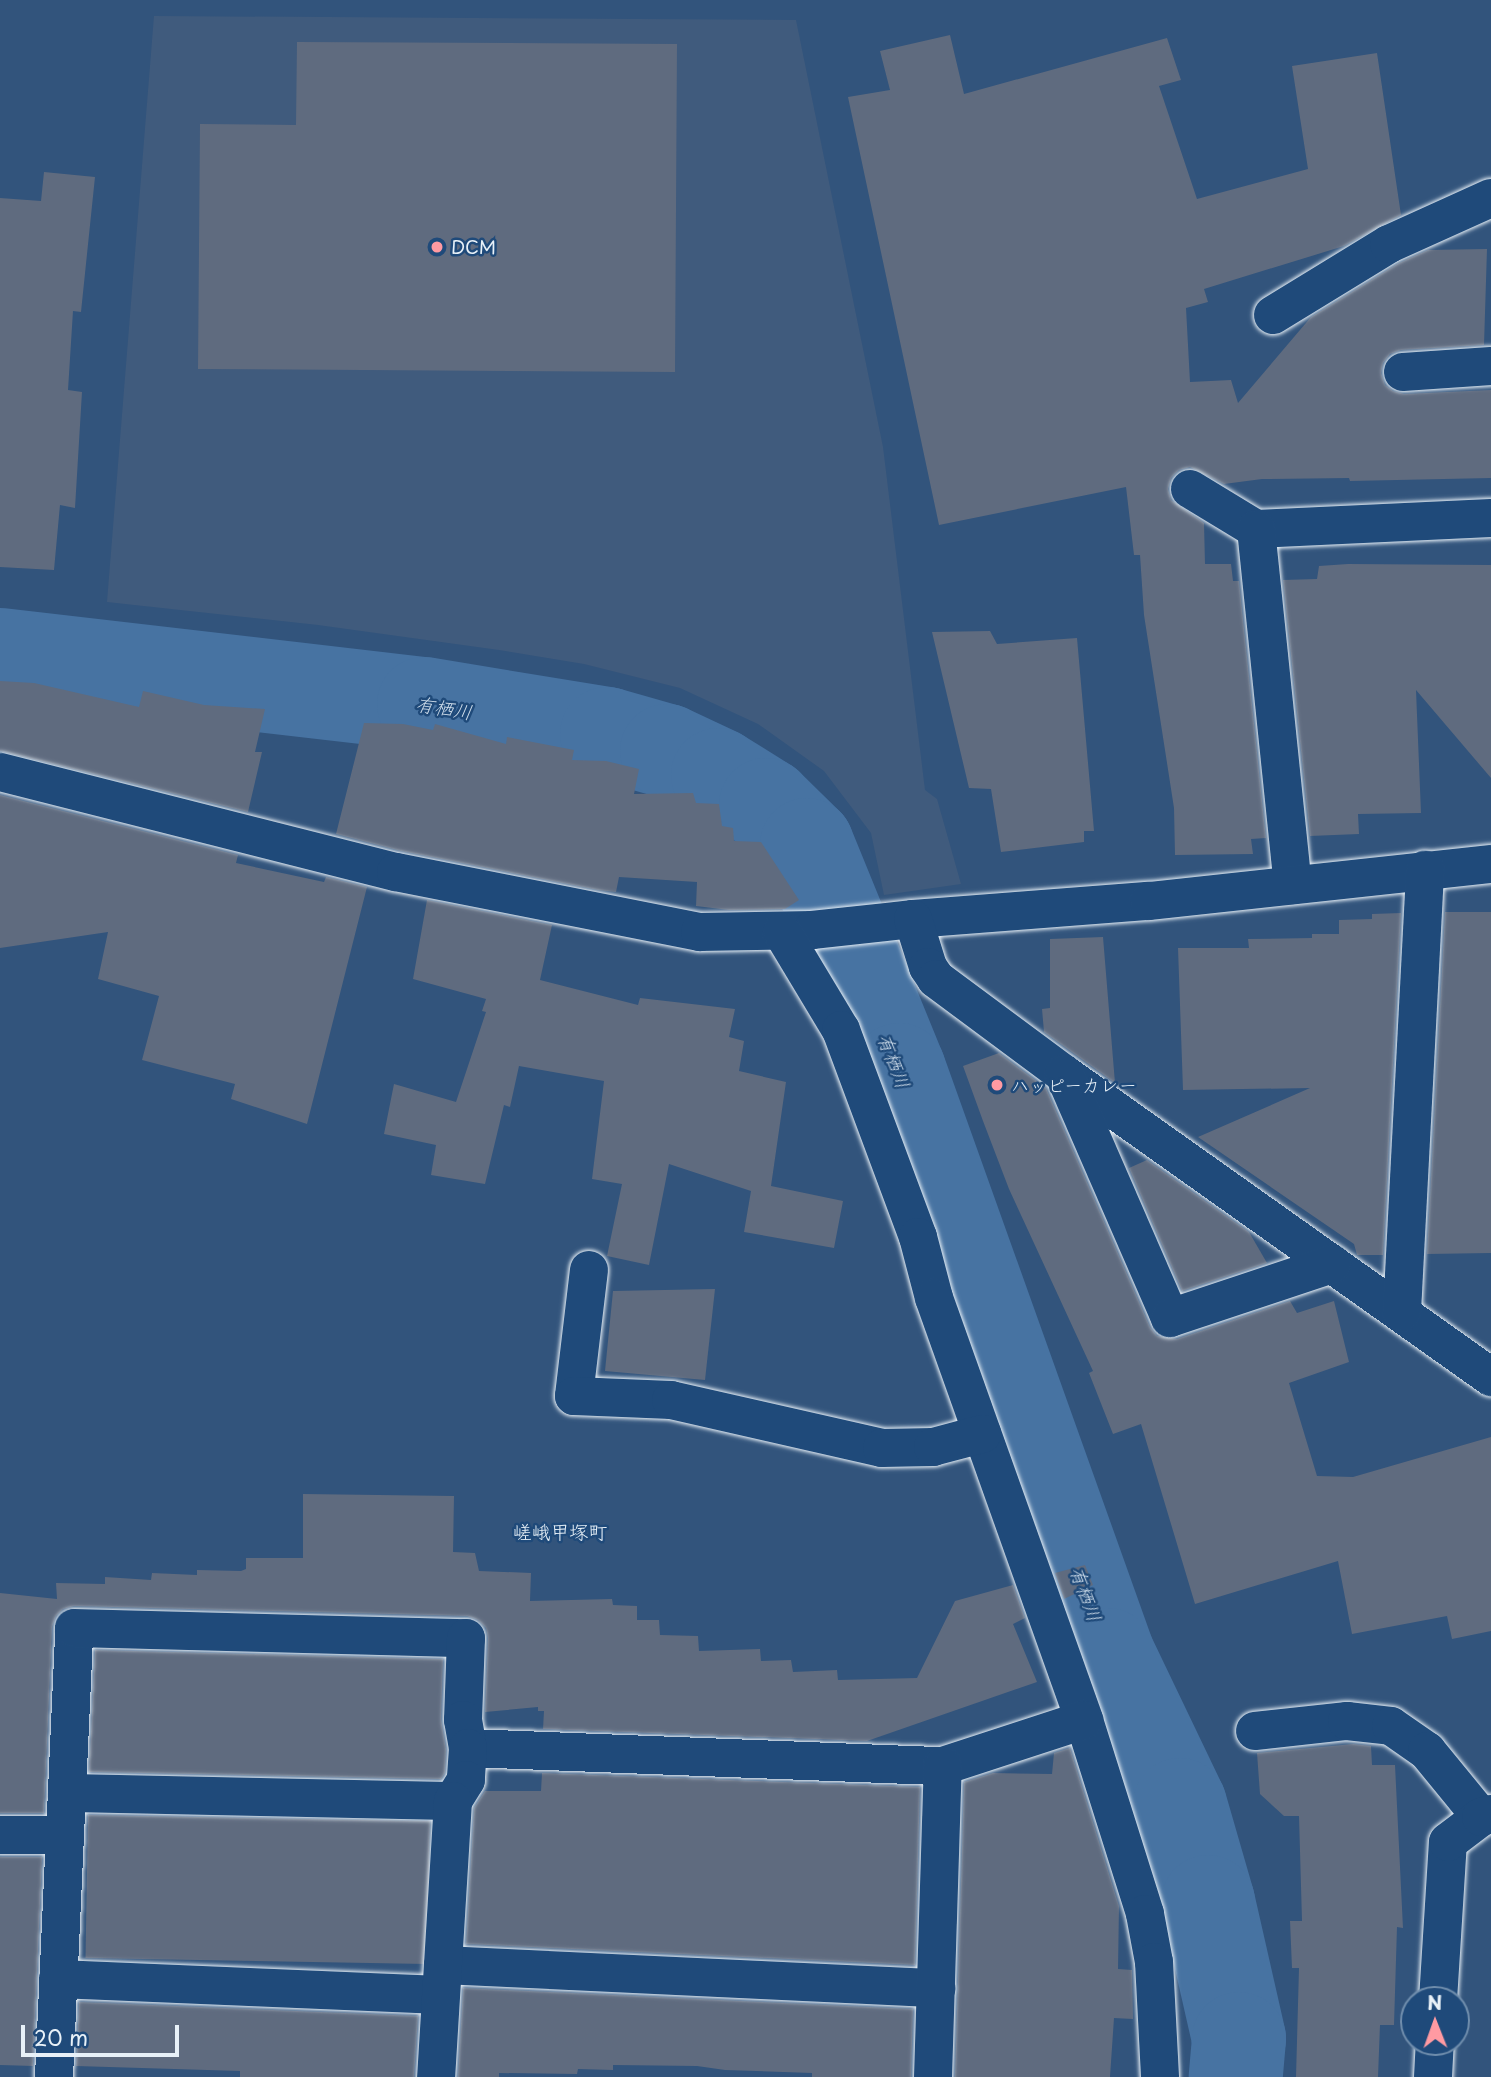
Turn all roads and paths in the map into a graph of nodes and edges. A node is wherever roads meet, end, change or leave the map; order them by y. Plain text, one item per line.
1 (1491, 198) edge
2 (1273, 315) dead end
3 (1491, 366) edge
4 (1403, 372) dead end
5 (1190, 489) dead end
6 (1491, 518) edge
7 (1256, 529) junction
8 (0, 772) edge
9 (1491, 864) edge
10 (1425, 870) junction
11 (1293, 886) junction
12 (900, 921) junction
13 (797, 931) junction
14 (1064, 1074) junction
15 (1332, 1264) junction
16 (589, 1270) dead end
17 (1402, 1312) junction
18 (1491, 1377) edge
19 (982, 1434) junction
20 (1084, 1720) junction
21 (1255, 1731) dead end
22 (468, 1748) junction
23 (943, 1766) junction
24 (67, 1793) junction
25 (453, 1801) junction
26 (1486, 1816) edge
27 (0, 1835) edge
28 (64, 1835) junction
29 (58, 1979) junction
30 (442, 1980) junction
31 (1439, 1986) edge
32 (936, 1988) junction
33 (1434, 2056) edge
34 (54, 2077) edge
35 (436, 2077) edge
36 (933, 2077) edge
37 (1160, 2077) edge
38 (1433, 2077) edge

1 - 2 street
3 - 4 street
5 - 7 street
6 - 7 street
7 - 11 street
8 - 13 street
9 - 10 street
10 - 11 street
10 - 17 street
11 - 12 street
12 - 13 street
12 - 14 street
13 - 19 street
14 - 15 street
14 - 15 street
15 - 17 street
16 - 19 street
17 - 18 street
19 - 20 street
20 - 23 street
20 - 37 street
21 - 26 street
22 - 23 street
22 - 24 street
22 - 25 street
23 - 32 street
24 - 25 street
24 - 28 street
25 - 30 street
26 - 31 street
27 - 28 street
28 - 29 street
29 - 30 street
29 - 34 street
30 - 32 street
30 - 35 street
32 - 36 street
33 - 38 street

